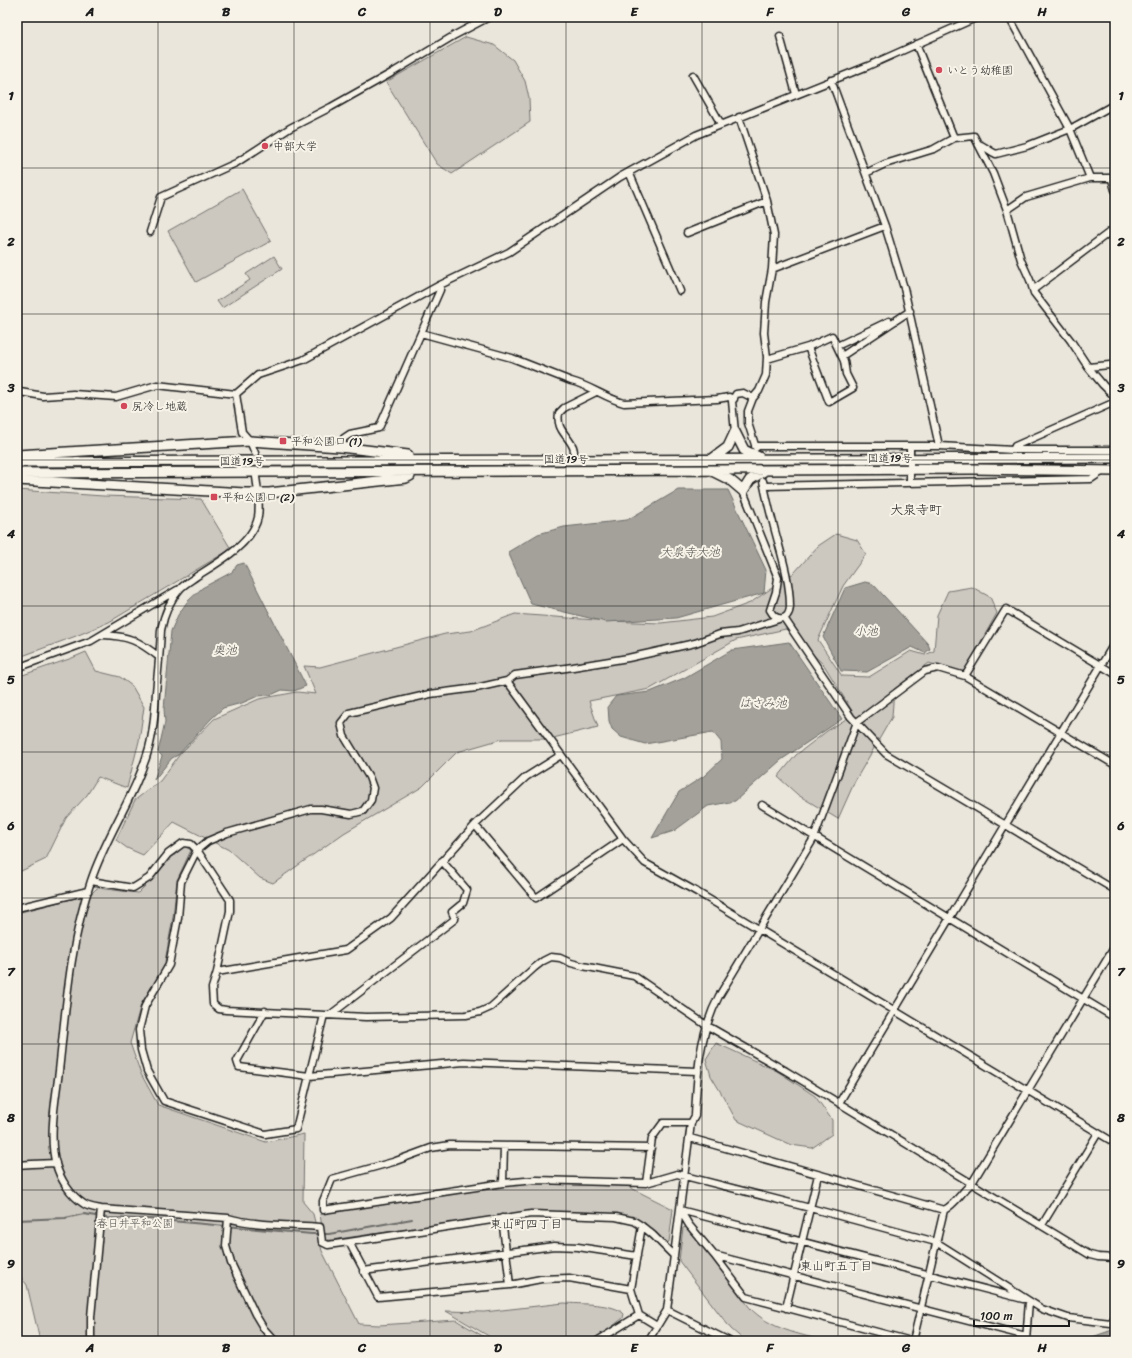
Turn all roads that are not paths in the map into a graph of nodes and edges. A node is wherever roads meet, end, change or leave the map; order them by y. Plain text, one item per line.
1 (489, 17) edge
2 (978, 17) edge
3 (1009, 17) edge
4 (780, 36) dead end
5 (916, 44) junction
6 (693, 75) dead end
7 (831, 80) junction
8 (796, 94) junction
9 (1115, 104) edge
10 (739, 117) junction
11 (721, 124) junction
12 (1070, 129) junction
13 (954, 138) junction
14 (978, 144) junction
15 (629, 172) junction
16 (866, 173) junction
17 (1090, 178) junction
18 (1113, 179) edge
19 (1115, 190) edge
20 (767, 202) junction
21 (1007, 210) junction
22 (885, 226) junction
23 (1115, 228) edge
24 (150, 232) dead end
25 (687, 233) dead end
26 (772, 269) junction
27 (440, 285) junction
28 (1033, 290) junction
29 (680, 291) dead end
30 (910, 311) junction
31 (421, 333) junction
32 (837, 346) junction
33 (808, 347) junction
34 (842, 356) junction
35 (766, 359) junction
36 (1088, 367) junction
37 (1115, 368) edge
38 (596, 392) junction
39 (17, 393) edge
40 (236, 394) junction
41 (1115, 397) edge
42 (753, 398) junction
43 (734, 399) junction
44 (1115, 402) edge
45 (734, 432) junction
46 (250, 441) junction
47 (910, 446) junction
48 (938, 446) junction
49 (340, 447) junction
50 (1013, 450) junction
51 (1115, 450) edge
52 (255, 453) dead end
53 (17, 455) edge
54 (910, 458) junction
55 (1115, 458) edge
56 (762, 459) junction
57 (419, 460) junction
58 (574, 460) junction
59 (712, 460) junction
60 (17, 462) edge
61 (910, 469) junction
62 (711, 471) junction
63 (764, 471) junction
64 (1103, 471) junction
65 (1115, 471) edge
66 (418, 472) junction
67 (17, 473) edge
68 (256, 477) dead end
69 (17, 480) edge
70 (910, 482) junction
71 (743, 491) junction
72 (258, 492) junction
73 (180, 588) junction
74 (782, 618) junction
75 (103, 635) junction
76 (1115, 642) edge
77 (159, 657) junction
78 (1101, 665) junction
79 (17, 668) edge
80 (1115, 674) edge
81 (965, 676) junction
82 (507, 681) junction
83 (857, 722) junction
84 (1061, 732) junction
85 (561, 755) junction
86 (1115, 765) edge
87 (762, 805) dead end
88 (474, 825) junction
89 (1006, 825) junction
90 (814, 838) junction
91 (623, 839) junction
92 (197, 850) junction
93 (442, 861) junction
94 (91, 881) junction
95 (1115, 890) edge
96 (88, 891) junction
97 (17, 908) edge
98 (950, 918) junction
99 (759, 929) junction
100 (1115, 946) edge
101 (217, 972) junction
102 (1083, 998) junction
103 (265, 1011) junction
104 (894, 1011) junction
105 (327, 1015) junction
106 (1115, 1018) edge
107 (706, 1025) junction
108 (697, 1071) junction
109 (309, 1076) junction
110 (1028, 1090) junction
111 (839, 1103) junction
112 (691, 1123) junction
113 (1098, 1133) junction
114 (690, 1138) junction
115 (1115, 1143) edge
116 (504, 1146) junction
117 (651, 1148) junction
118 (56, 1163) junction
119 (17, 1165) edge
120 (818, 1175) junction
121 (684, 1176) junction
122 (503, 1183) junction
123 (646, 1183) junction
124 (972, 1183) junction
125 (810, 1208) junction
126 (101, 1209) junction
127 (680, 1210) junction
128 (944, 1210) junction
129 (228, 1218) junction
130 (502, 1218) junction
131 (1042, 1224) junction
132 (642, 1226) junction
133 (349, 1242) junction
134 (801, 1242) junction
135 (936, 1242) junction
136 (506, 1251) junction
137 (714, 1255) junction
138 (637, 1256) junction
139 (674, 1256) junction
140 (1115, 1258) edge
141 (363, 1271) junction
142 (928, 1274) junction
143 (794, 1275) junction
144 (510, 1285) junction
145 (631, 1289) junction
146 (1029, 1301) junction
147 (786, 1308) junction
148 (921, 1309) junction
149 (667, 1310) junction
150 (639, 1315) junction
151 (1115, 1317) edge
152 (657, 1326) junction
153 (1026, 1339) edge
154 (91, 1341) edge
155 (275, 1341) edge
156 (597, 1341) edge
157 (648, 1341) edge
158 (729, 1341) edge
159 (912, 1341) edge

1 - 24 street
2 - 5 street
3 - 12 street
4 - 8 street
5 - 7 street
5 - 13 street
6 - 11 street
7 - 8 street
7 - 16 street
8 - 10 street
9 - 12 street
10 - 11 street
10 - 20 street
11 - 15 street
12 - 14 street
12 - 17 street
13 - 14 street
13 - 16 street
14 - 21 street
15 - 27 street
15 - 29 street
16 - 22 street
17 - 18 street
17 - 21 street
18 - 19 street
20 - 25 street
20 - 26 street
21 - 28 street
22 - 26 street
22 - 30 street
23 - 28 street
26 - 35 street
27 - 31 street
27 - 40 street
28 - 36 street
30 - 32 street
30 - 34 street
30 - 48 street
31 - 38 street
31 - 49 street
32 - 33 street
32 - 34 street
33 - 34 street
33 - 35 street
35 - 42 street
36 - 37 street
36 - 41 street
38 - 43 street
38 - 58 street
39 - 40 street
40 - 46 street
42 - 43 street
42 - 47 street
43 - 45 street
44 - 50 street
45 - 56 highway
45 - 59 highway
46 - 49 highway
46 - 52 street
46 - 53 highway
47 - 48 street
47 - 54 street
48 - 50 street
49 - 57 highway
50 - 51 street
54 - 55 highway, 国道19号
54 - 56 highway, 国道19号
54 - 61 street
56 - 59 highway, 国道19号
57 - 58 highway, 国道19号
57 - 60 highway, 国道19号
58 - 59 highway, 国道19号
61 - 63 highway, 国道19号
61 - 64 highway, 国道19号
61 - 70 street
62 - 63 highway, 国道19号
62 - 66 highway, 国道19号
62 - 71 highway
63 - 71 highway
64 - 65 highway, 国道19号
64 - 70 street
66 - 67 highway, 国道19号
66 - 72 highway
68 - 72 street
69 - 72 highway
70 - 74 street
71 - 74 street
72 - 73 street
73 - 75 street
73 - 77 street
74 - 82 street
74 - 83 street
75 - 77 street
75 - 79 street
76 - 78 street
77 - 94 street
78 - 80 street
78 - 81 street
78 - 84 street
81 - 83 street
81 - 84 street
82 - 85 street
82 - 92 street
83 - 89 street
83 - 90 street
84 - 86 street
84 - 89 street
85 - 88 street
85 - 91 street
87 - 90 street
88 - 91 street
88 - 93 street
89 - 95 street
89 - 98 street
90 - 98 street
90 - 99 street
91 - 99 street
92 - 94 street
92 - 101 street
92 - 109 street
93 - 101 street
93 - 105 street
94 - 96 street
96 - 97 street
96 - 118 street
98 - 102 street
98 - 104 street
99 - 104 street
99 - 107 street
100 - 102 street
101 - 103 street
102 - 106 street
102 - 110 street
103 - 105 street
103 - 109 street
104 - 110 street
104 - 111 street
105 - 107 street
105 - 109 street
107 - 108 street
107 - 111 street
108 - 109 street
108 - 112 street
110 - 113 street
110 - 124 street
111 - 124 street
112 - 114 street
112 - 117 street
113 - 115 street
113 - 131 street
114 - 120 street
114 - 121 street
116 - 117 street
116 - 122 street
116 - 122 street
117 - 123 street
118 - 119 street
118 - 126 street
120 - 125 street
120 - 128 street
121 - 123 street
121 - 125 street
121 - 127 street
122 - 123 street
124 - 128 street
124 - 131 street
125 - 134 street
125 - 135 street
126 - 129 street
126 - 154 street
127 - 134 street
127 - 137 street
127 - 139 street
128 - 135 street
129 - 133 street
129 - 155 street
130 - 132 street
130 - 133 street
130 - 136 street
131 - 140 street
132 - 138 street
132 - 139 street
133 - 141 street
134 - 142 street
134 - 143 street
135 - 142 street
135 - 146 street
136 - 138 street
136 - 141 street
136 - 144 street
137 - 143 street
137 - 147 street
138 - 145 street
139 - 149 street
141 - 144 street
142 - 146 street
142 - 148 street
143 - 147 street
143 - 148 street
144 - 145 street
145 - 150 street
146 - 151 street
146 - 153 street
147 - 159 street
148 - 153 street
148 - 159 street
149 - 152 street
149 - 158 street
150 - 152 street
150 - 156 street
152 - 157 street

